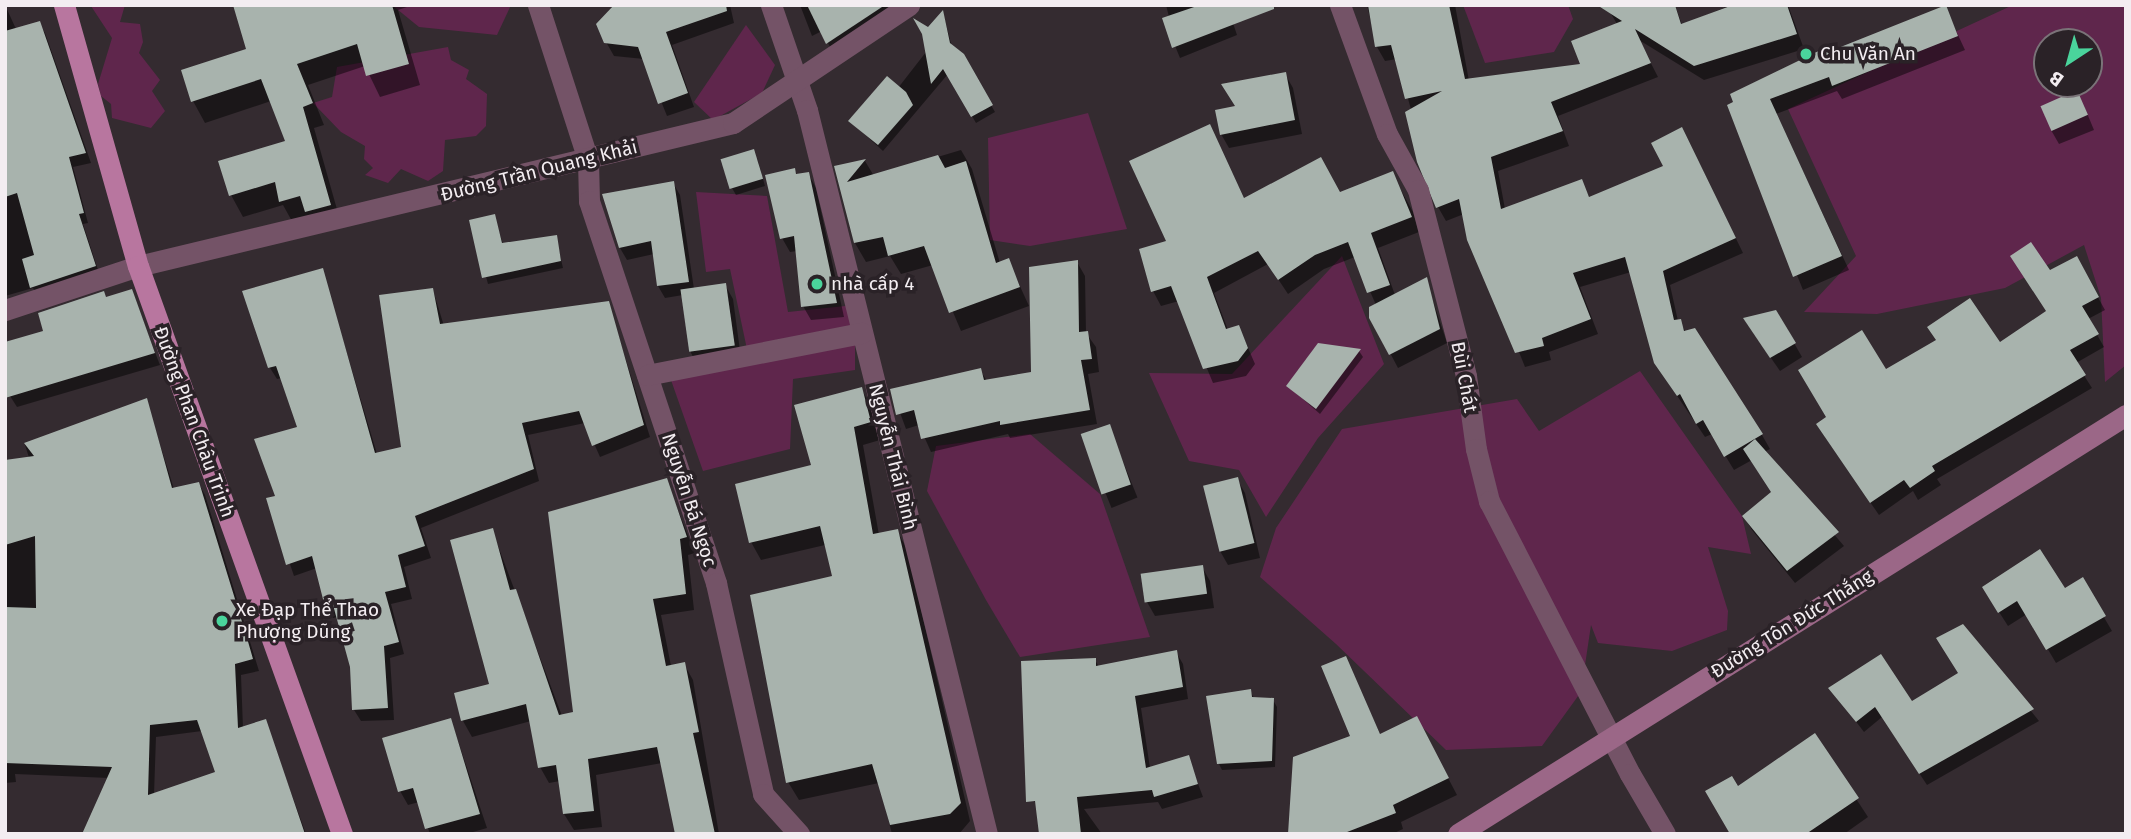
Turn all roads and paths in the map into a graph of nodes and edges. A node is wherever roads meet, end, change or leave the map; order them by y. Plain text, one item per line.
1 (64, 5) edge
2 (538, 5) edge
3 (771, 5) edge
4 (909, 5) edge
5 (1340, 5) edge
6 (798, 80) junction
7 (587, 160) junction
8 (138, 266) junction
9 (5, 310) edge
10 (862, 333) junction
11 (647, 374) junction
12 (2126, 415) edge
13 (1612, 737) junction
14 (342, 834) edge
15 (799, 834) edge
16 (987, 834) edge
17 (1458, 834) edge
18 (1665, 834) edge

1 - 8 main road, Đường Phan Châu Trinh
2 - 7 street, Nguyễn Bá Ngọc
3 - 6 street, Nguyễn Thái Bình
4 - 6 street, Đường Trần Quang Khải
5 - 13 street, Bùi Chát
6 - 7 street, Đường Trần Quang Khải
6 - 10 street, Nguyễn Thái Bình
7 - 8 street, Đường Trần Quang Khải
7 - 11 street, Nguyễn Bá Ngọc
8 - 9 street, Đường Trần Quang Khải
8 - 14 main road, Đường Phan Châu Trinh
10 - 11 street
10 - 16 street, Nguyễn Thái Bình
11 - 15 street, Nguyễn Bá Ngọc
12 - 13 street, Đường Tôn Đức Thắng
13 - 17 street, Đường Tôn Đức Thắng
13 - 18 street, Bùi Chát

